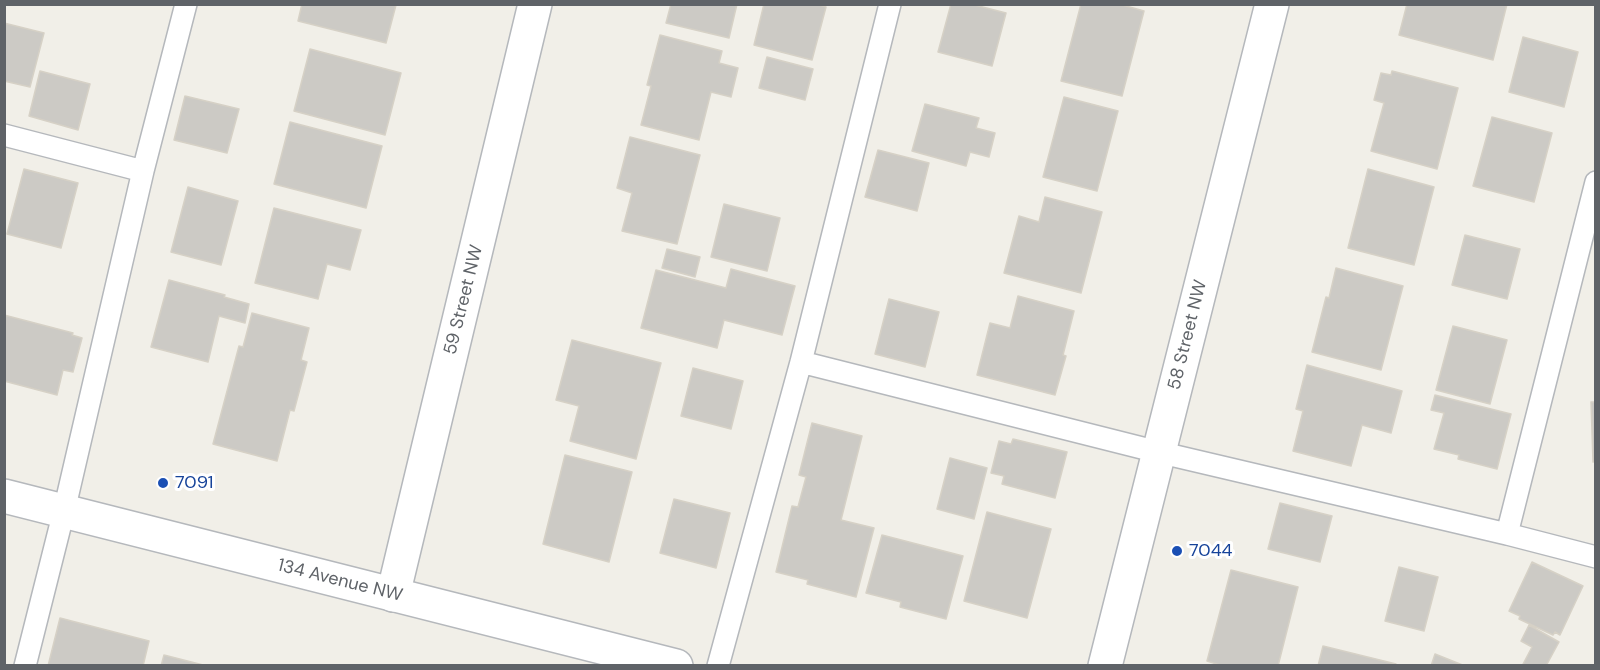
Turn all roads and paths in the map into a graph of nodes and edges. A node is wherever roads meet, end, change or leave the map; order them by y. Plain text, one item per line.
1 (186, 4) edge
2 (535, 4) edge
3 (890, 4) edge
4 (1272, 4) edge
5 (4, 135) edge
6 (143, 171) junction
7 (1596, 182) edge
8 (801, 362) junction
9 (1158, 452) junction
10 (4, 496) edge
11 (64, 511) junction
12 (1507, 534) junction
13 (1596, 557) edge
14 (393, 595) junction
15 (25, 666) edge
16 (676, 666) edge
17 (718, 666) edge
18 (1105, 666) edge

1 - 6 lane
2 - 14 street, 59 Street NW
3 - 8 lane
4 - 9 street, 58 Street NW
5 - 6 lane
6 - 11 lane
7 - 12 lane
8 - 9 lane
8 - 17 lane
9 - 12 lane
9 - 18 street, 58 Street NW
10 - 11 street, 134 Avenue NW
11 - 14 street, 134 Avenue NW
11 - 15 lane
12 - 13 lane
14 - 16 street, 134 Avenue NW

